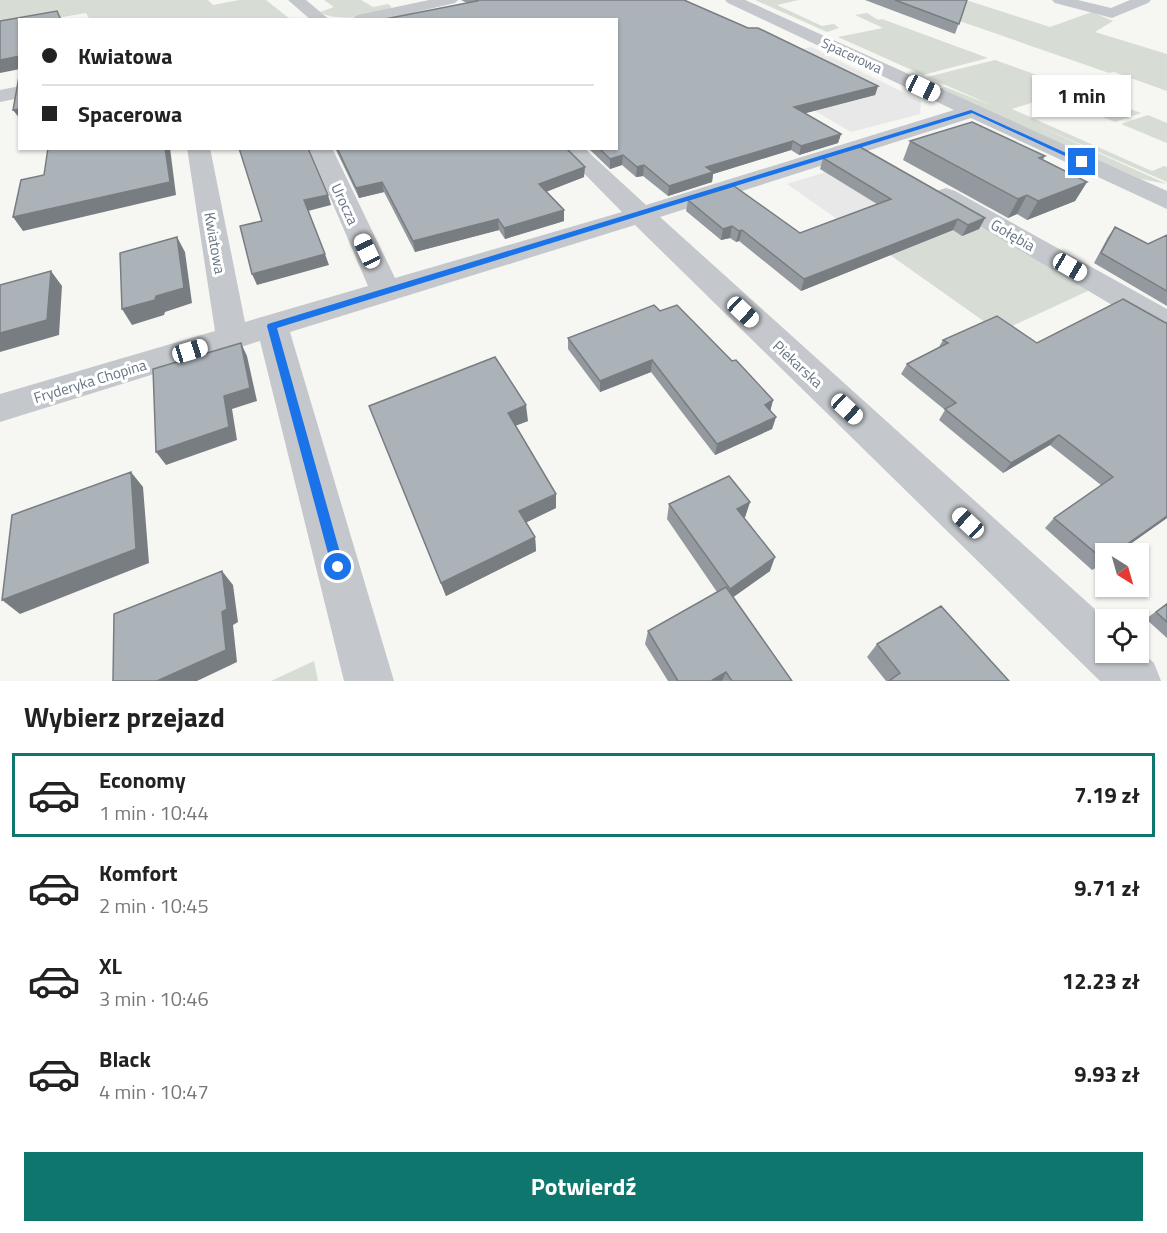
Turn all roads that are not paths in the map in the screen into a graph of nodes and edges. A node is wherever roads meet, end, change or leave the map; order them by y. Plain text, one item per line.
1 (296, 0) edge
2 (391, 0) edge
3 (450, 0) edge
4 (733, 0) edge
5 (1060, 0) edge
6 (1143, 0) edge
7 (414, 8) junction
8 (319, 18) edge
9 (367, 18) edge
10 (432, 18) edge
11 (18, 92) edge
12 (0, 96) edge
13 (973, 111) junction
14 (858, 146) junction
15 (198, 150) edge
16 (321, 150) edge
17 (572, 150) edge
18 (885, 162) edge
19 (926, 185) edge
20 (1167, 201) edge
21 (640, 215) junction
22 (386, 292) junction
23 (1167, 323) edge
24 (272, 326) junction
25 (232, 338) junction
26 (0, 408) edge
27 (1095, 642) edge
28 (1117, 663) edge
29 (369, 681) edge
30 (1136, 681) edge

1 - 8 street
2 - 7 street
3 - 7 street
4 - 13 street, Spacerowa
5 - 6 street
7 - 9 street
7 - 10 street
11 - 12 street
13 - 14 street, Fryderyka Chopina
13 - 20 street, Spacerowa
14 - 18 street
14 - 21 street, Fryderyka Chopina
15 - 25 street, Kwiatowa
16 - 22 street, Urocza
17 - 21 street, Piekarska
19 - 23 street, Gołębia
21 - 22 street, Fryderyka Chopina
21 - 27 street, Piekarska
22 - 24 street, Fryderyka Chopina
24 - 25 street, Fryderyka Chopina
24 - 29 street
25 - 26 street, Fryderyka Chopina
28 - 30 street, Piekarska

